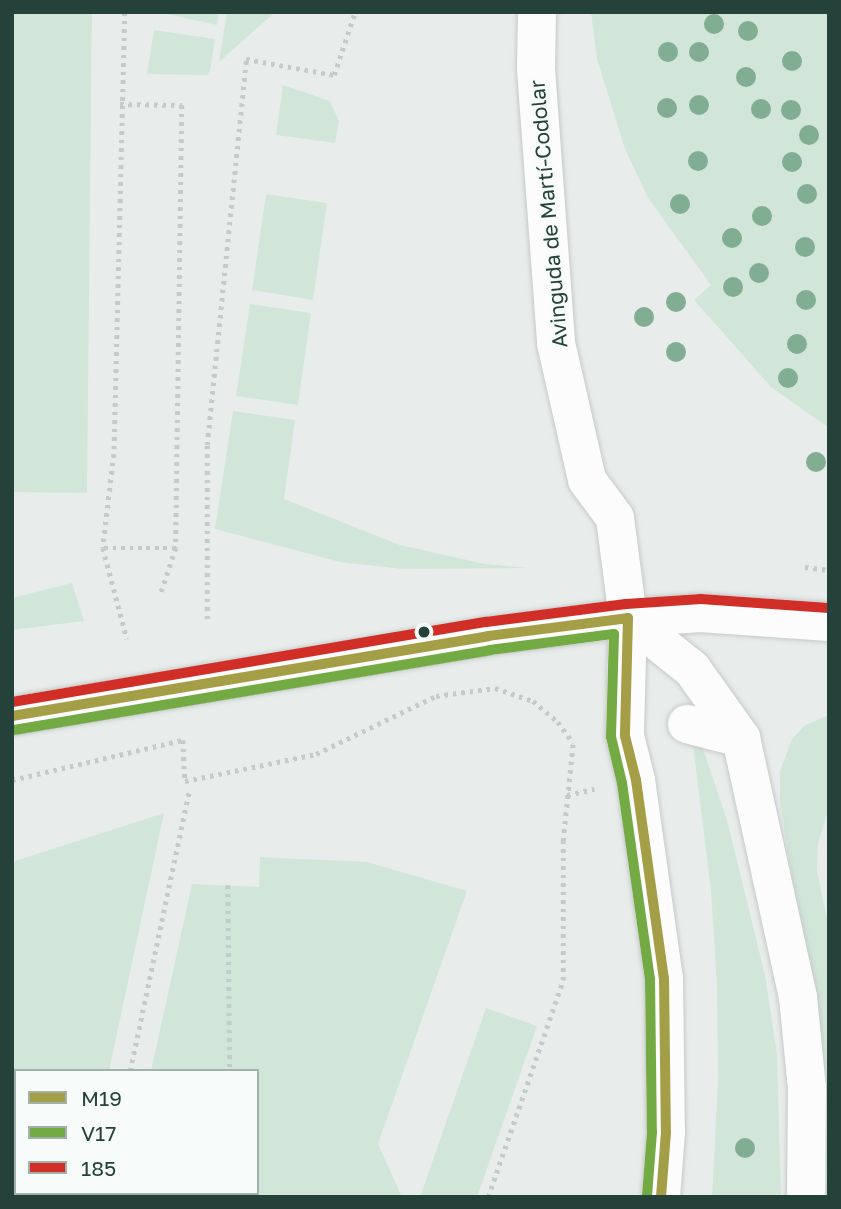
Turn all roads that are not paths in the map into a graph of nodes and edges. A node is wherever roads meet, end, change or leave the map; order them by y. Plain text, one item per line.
1 (537, 12) edge
2 (628, 618) junction
3 (829, 622) edge
4 (12, 716) edge
5 (687, 724) dead end
6 (741, 738) junction
7 (661, 1197) edge
8 (806, 1197) edge

1 - 2 street, Avinguda de Martí-Codolar
2 - 3 street
2 - 4 street
2 - 6 street
2 - 7 street, Avinguda de Martí-Codolar
5 - 6 street
6 - 8 street

